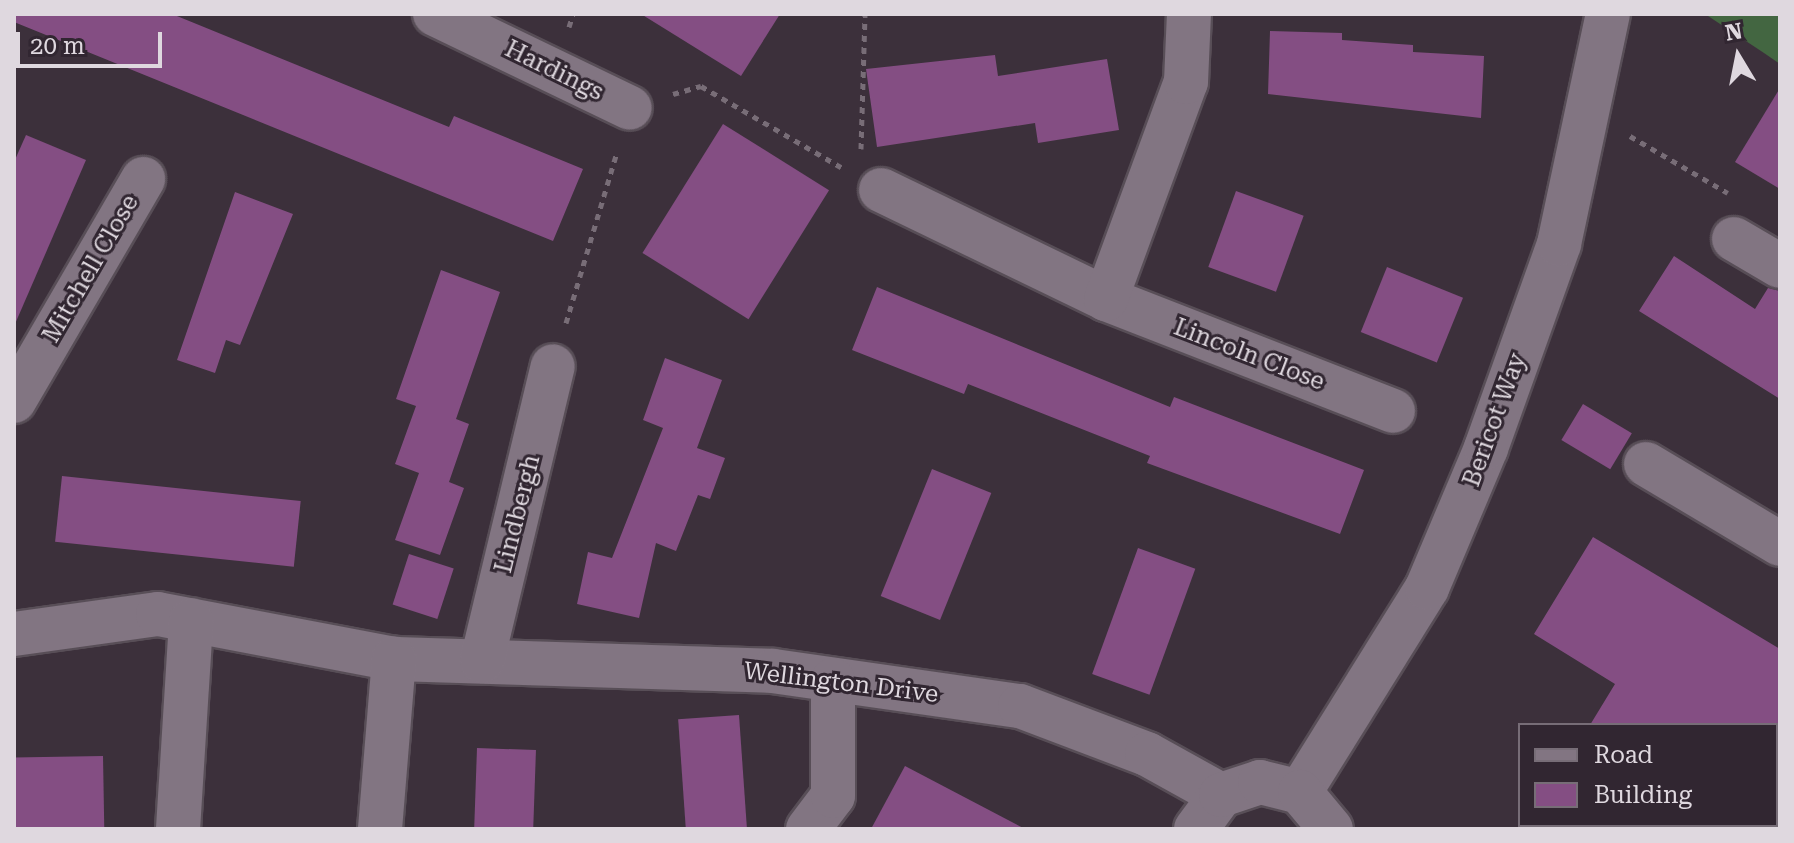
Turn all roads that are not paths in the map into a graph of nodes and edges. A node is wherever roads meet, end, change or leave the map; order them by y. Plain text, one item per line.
1 (435, 14) edge
2 (1189, 14) edge
3 (1608, 14) edge
4 (628, 107) road end
5 (143, 179) dead end
6 (871, 184) road end
7 (1734, 239) road end
8 (1780, 266) edge
9 (1106, 299) junction
10 (553, 366) road end
11 (14, 401) edge
12 (1393, 411) dead end
13 (1646, 464) dead end
14 (1780, 544) edge
15 (191, 620) junction
16 (17, 624) edge
17 (394, 659) junction
18 (482, 661) junction
19 (833, 680) junction
20 (1300, 792) junction
21 (1209, 812) edge
22 (178, 829) edge
23 (380, 829) edge
24 (808, 829) edge
25 (1331, 829) edge

1 - 4 street, Hardings
2 - 9 street
3 - 20 street, Bericot Way
5 - 11 street, Mitchell Close
6 - 9 street, Lincoln Close
7 - 8 street
9 - 12 street, Lincoln Close
10 - 18 street, Lindbergh
13 - 14 street
15 - 16 street, Wellington Drive
15 - 17 street, Wellington Drive
15 - 22 street
17 - 18 street, Wellington Drive
17 - 23 street
18 - 19 street, Wellington Drive
19 - 21 street, Wellington Drive
19 - 24 street
20 - 21 street
20 - 25 street

